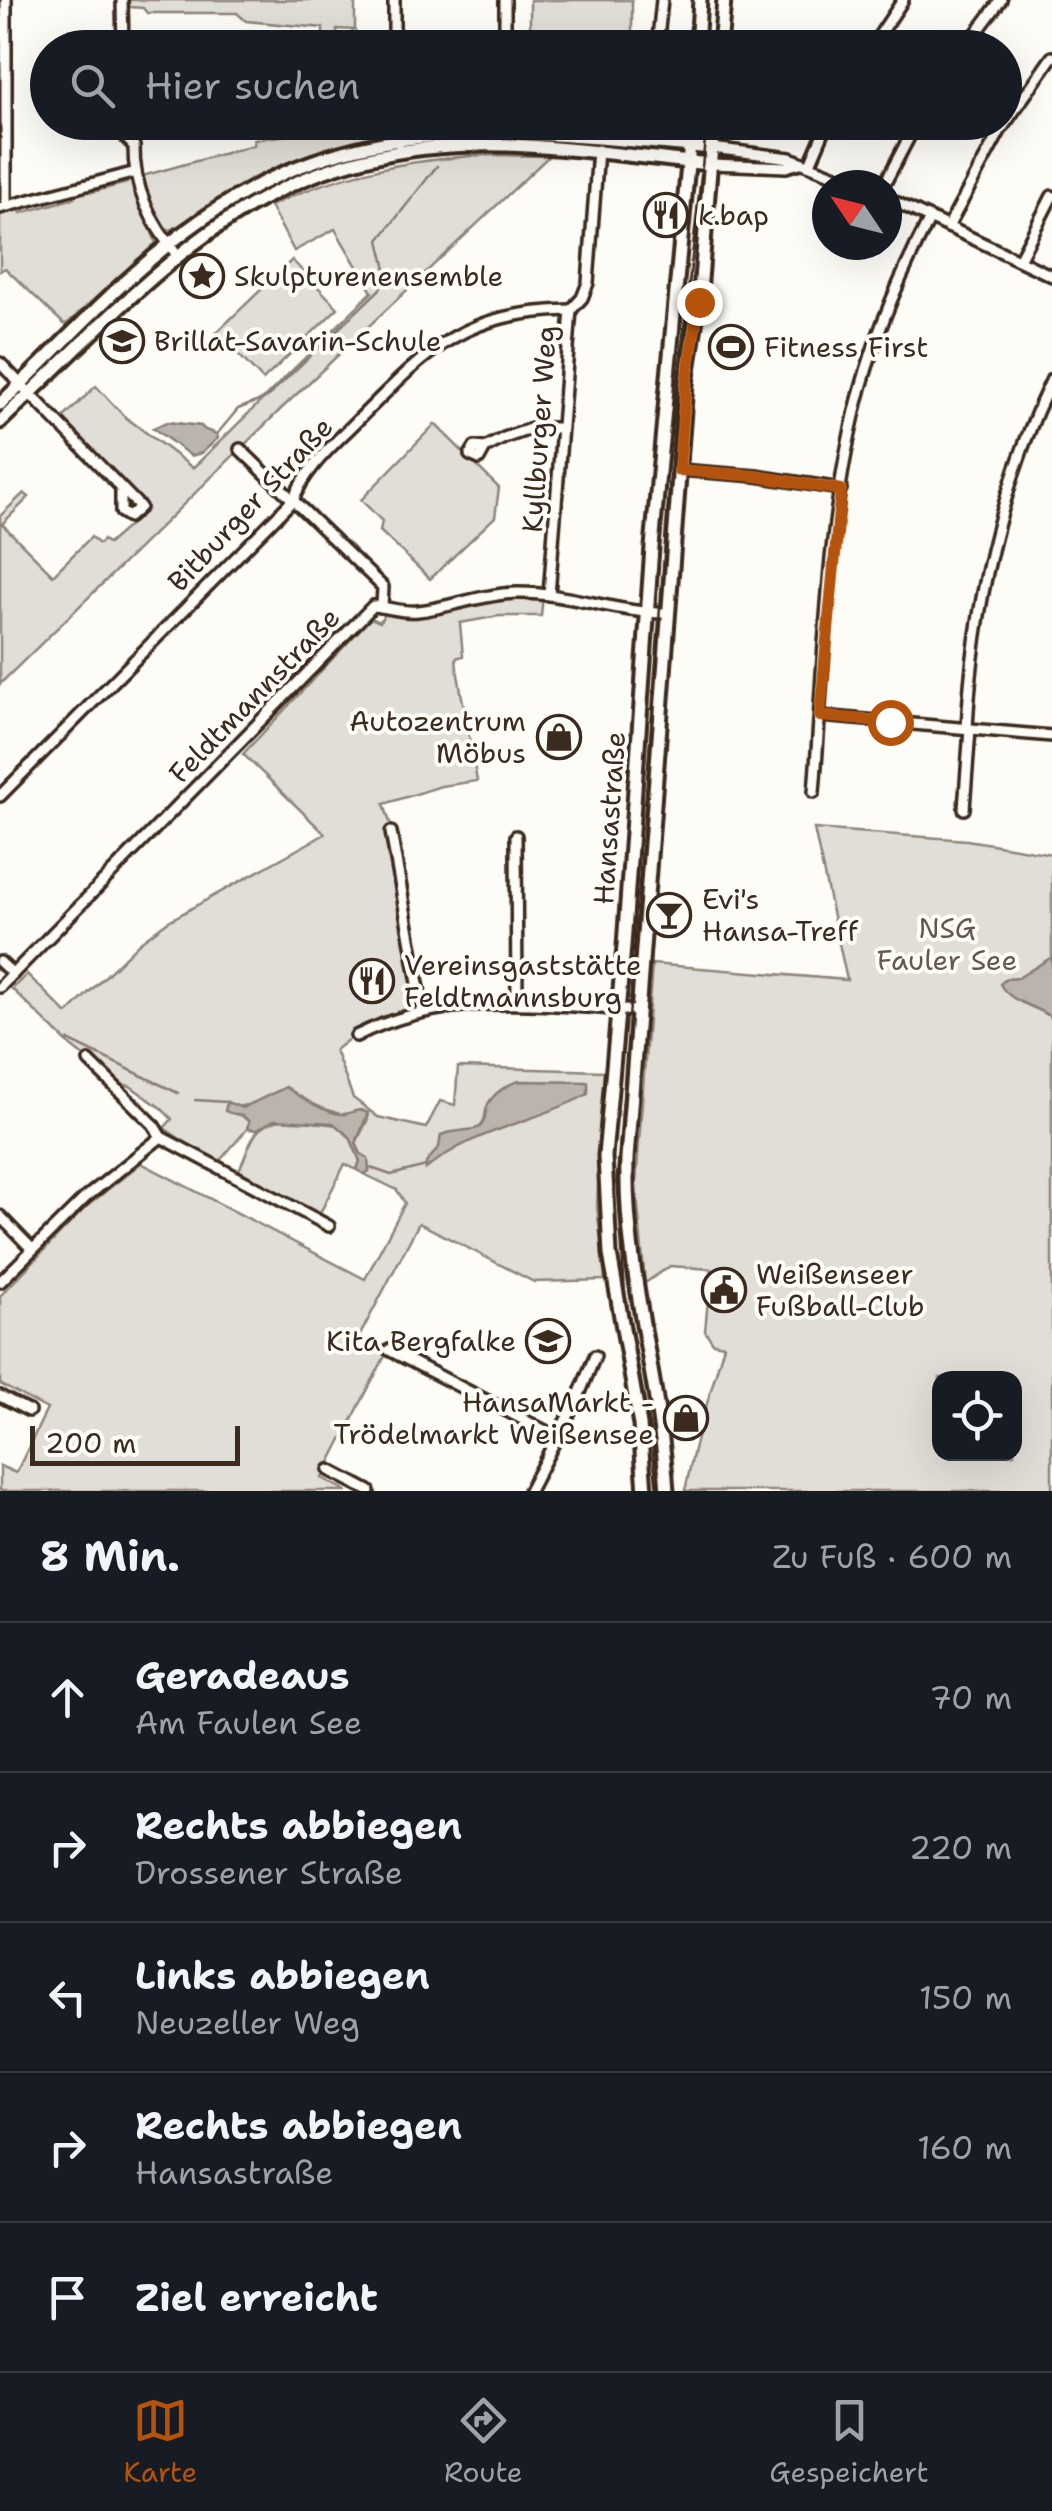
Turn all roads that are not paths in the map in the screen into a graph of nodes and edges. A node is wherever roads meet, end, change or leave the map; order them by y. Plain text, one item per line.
1 (6, 0) edge
2 (122, 0) edge
3 (394, 0) edge
4 (505, 0) edge
5 (662, 0) edge
6 (700, 0) edge
7 (724, 0) edge
8 (903, 0) edge
9 (1000, 0) edge
10 (123, 30) edge
11 (394, 30) edge
12 (505, 30) edge
13 (659, 30) edge
14 (698, 30) edge
15 (722, 30) edge
16 (883, 30) edge
17 (978, 30) edge
18 (1052, 57) edge
19 (3, 64) edge
20 (1022, 100) edge
21 (127, 140) edge
22 (398, 140) edge
23 (428, 140) edge
24 (551, 140) edge
25 (690, 140) edge
26 (713, 140) edge
27 (818, 140) edge
28 (908, 140) edge
29 (995, 140) edge
30 (399, 145) junction
31 (599, 145) junction
32 (690, 146) junction
33 (712, 148) junction
34 (688, 162) junction
35 (805, 163) junction
36 (711, 164) junction
37 (822, 170) edge
38 (892, 170) edge
39 (136, 172) junction
40 (1052, 196) edge
41 (902, 205) edge
42 (3, 207) edge
43 (930, 218) junction
44 (948, 227) junction
45 (172, 250) junction
46 (1019, 260) junction
47 (1052, 276) edge
48 (571, 310) junction
49 (0, 363) edge
50 (1052, 379) edge
51 (25, 389) junction
52 (0, 404) edge
53 (0, 422) edge
54 (562, 428) junction
55 (485, 448) dead end
56 (240, 449) dead end
57 (679, 470) junction
58 (121, 488) dead end
59 (841, 490) junction
60 (293, 500) junction
61 (548, 595) junction
62 (382, 607) junction
63 (669, 613) junction
64 (648, 614) junction
65 (820, 716) junction
66 (969, 728) junction
67 (1052, 736) edge
68 (814, 792) dead end
69 (0, 796) edge
70 (964, 808) dead end
71 (391, 832) dead end
72 (516, 836) dead end
73 (0, 962) edge
74 (13, 974) junction
75 (0, 987) edge
76 (517, 1002) junction
77 (617, 1009) junction
78 (638, 1010) junction
79 (423, 1011) junction
80 (356, 1036) dead end
81 (89, 1061) dead end
82 (161, 1137) junction
83 (0, 1216) edge
84 (330, 1226) dead end
85 (32, 1248) junction
86 (0, 1282) edge
87 (389, 1350) dead end
88 (595, 1356) dead end
89 (0, 1396) edge
90 (29, 1411) dead end
91 (558, 1436) junction
92 (329, 1470) dead end
93 (369, 1491) edge
94 (529, 1491) edge
95 (645, 1491) edge
96 (667, 1491) edge

1 - 19 street
2 - 10 street
3 - 11 street
4 - 12 street
5 - 13 street
6 - 14 main road
7 - 15 main road
8 - 16 street
9 - 17 street
18 - 20 street
19 - 42 street
21 - 39 street
22 - 30 street
23 - 30 main road
24 - 31 main road
25 - 32 main road, Hansastraße
26 - 33 main road, Hansastraße
27 - 35 street
28 - 38 street
29 - 44 street
30 - 45 main road
31 - 32 main road
31 - 34 main road
31 - 48 street, Kyllburger Weg
32 - 33 main road
32 - 34 main road, Hansastraße
33 - 35 street
33 - 36 main road, Hansastraße
34 - 36 main road
34 - 64 main road, Hansastraße
35 - 36 street
35 - 37 street
36 - 57 main road, Hansastraße
39 - 42 street
39 - 45 street
40 - 46 street
41 - 43 street
43 - 44 street
43 - 59 street
44 - 46 street
45 - 51 main road
46 - 47 street
48 - 54 street, Kyllburger Weg
48 - 60 street, Bitburger Straße
49 - 51 street
50 - 66 street
51 - 52 main road
51 - 53 main road
51 - 58 street
54 - 55 street
54 - 61 street, Kyllburger Weg
56 - 60 street
57 - 59 street
57 - 63 main road, Hansastraße
59 - 65 street
60 - 62 street
60 - 69 street, Bitburger Straße
61 - 62 street, Feldtmannstraße
61 - 64 street, Feldtmannstraße
62 - 74 street, Feldtmannstraße
63 - 64 street, Feldtmannstraße
63 - 78 main road, Hansastraße
64 - 77 main road, Hansastraße
65 - 66 street
65 - 68 street
66 - 67 street
66 - 70 street
71 - 79 street
72 - 76 street
73 - 74 street
74 - 75 street, Feldtmannstraße
76 - 77 street
76 - 79 street
77 - 78 street
77 - 95 main road, Hansastraße
78 - 96 main road, Hansastraße
79 - 80 street
81 - 82 street
82 - 84 street
82 - 85 street
83 - 85 street
85 - 86 street
87 - 91 street
88 - 91 street
89 - 90 street
91 - 94 street
92 - 93 street

